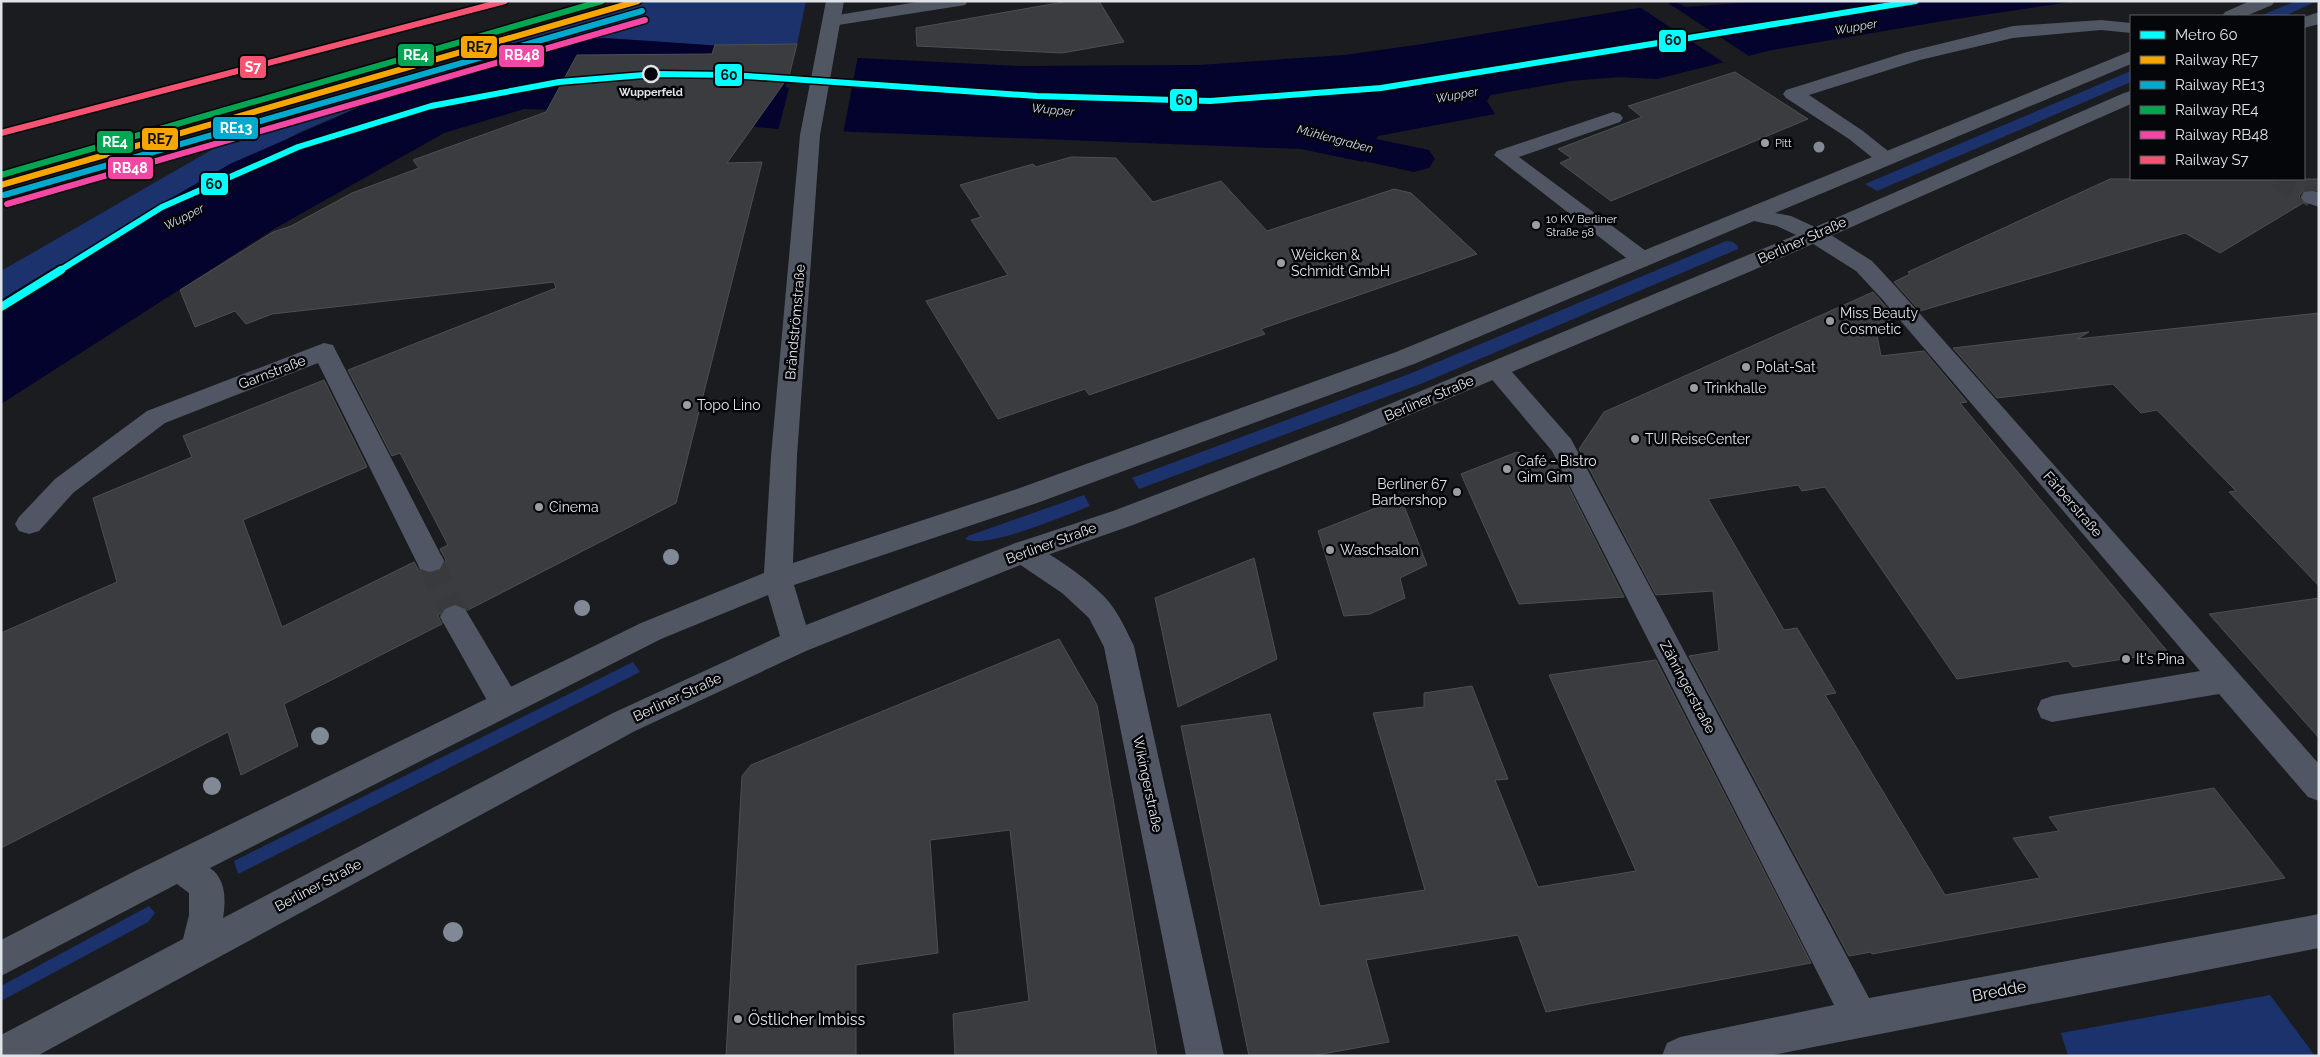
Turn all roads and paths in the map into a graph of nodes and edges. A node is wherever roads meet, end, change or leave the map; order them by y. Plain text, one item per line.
1 (835, 1) edge
2 (960, 1) edge
3 (2266, 1) edge
4 (2233, 15) edge
5 (2319, 17) edge
6 (832, 21) junction
7 (2305, 23) edge
8 (2130, 28) edge
9 (2130, 57) edge
10 (2129, 100) edge
11 (1613, 118) dead end
12 (1886, 158) junction
13 (1750, 214) junction
14 (1815, 234) junction
15 (1642, 259) junction
16 (1496, 370) junction
17 (29, 524) dead end
18 (1023, 552) junction
19 (430, 561) tunnel mouth
20 (778, 579) junction
21 (455, 617) tunnel mouth
22 (796, 642) junction
23 (2226, 680) junction
24 (504, 702) junction
25 (2052, 709) dead end
26 (2319, 787) edge
27 (179, 866) junction
28 (2319, 931) edge
29 (198, 948) junction
30 (1, 959) edge
31 (1860, 1018) junction
32 (1, 1055) edge
33 (1687, 1055) edge
34 (1205, 1056) edge

1 - 6 main road, Brändströmstraße
2 - 6 street
3 - 4 main road
5 - 7 main road
6 - 20 main road, Brändströmstraße
8 - 12 street
9 - 12 main road
10 - 14 main road, Berliner Straße
11 - 15 street
12 - 13 main road
13 - 14 main road
13 - 15 main road
14 - 16 main road, Berliner Straße
14 - 23 street, Färberstraße
15 - 20 main road
16 - 18 main road, Berliner Straße
16 - 31 street, Zähringerstraße
17 - 19 street, Garnstraße
18 - 22 main road, Berliner Straße
18 - 34 street, Wikingerstraße
20 - 22 main road, Brändströmstraße
20 - 24 main road
21 - 24 street
22 - 29 main road, Berliner Straße
23 - 25 street
23 - 26 street, Färberstraße
24 - 27 main road
27 - 29 main road
27 - 30 main road
28 - 31 street, Bredde
29 - 32 main road, Berliner Straße
31 - 33 street, Bredde

